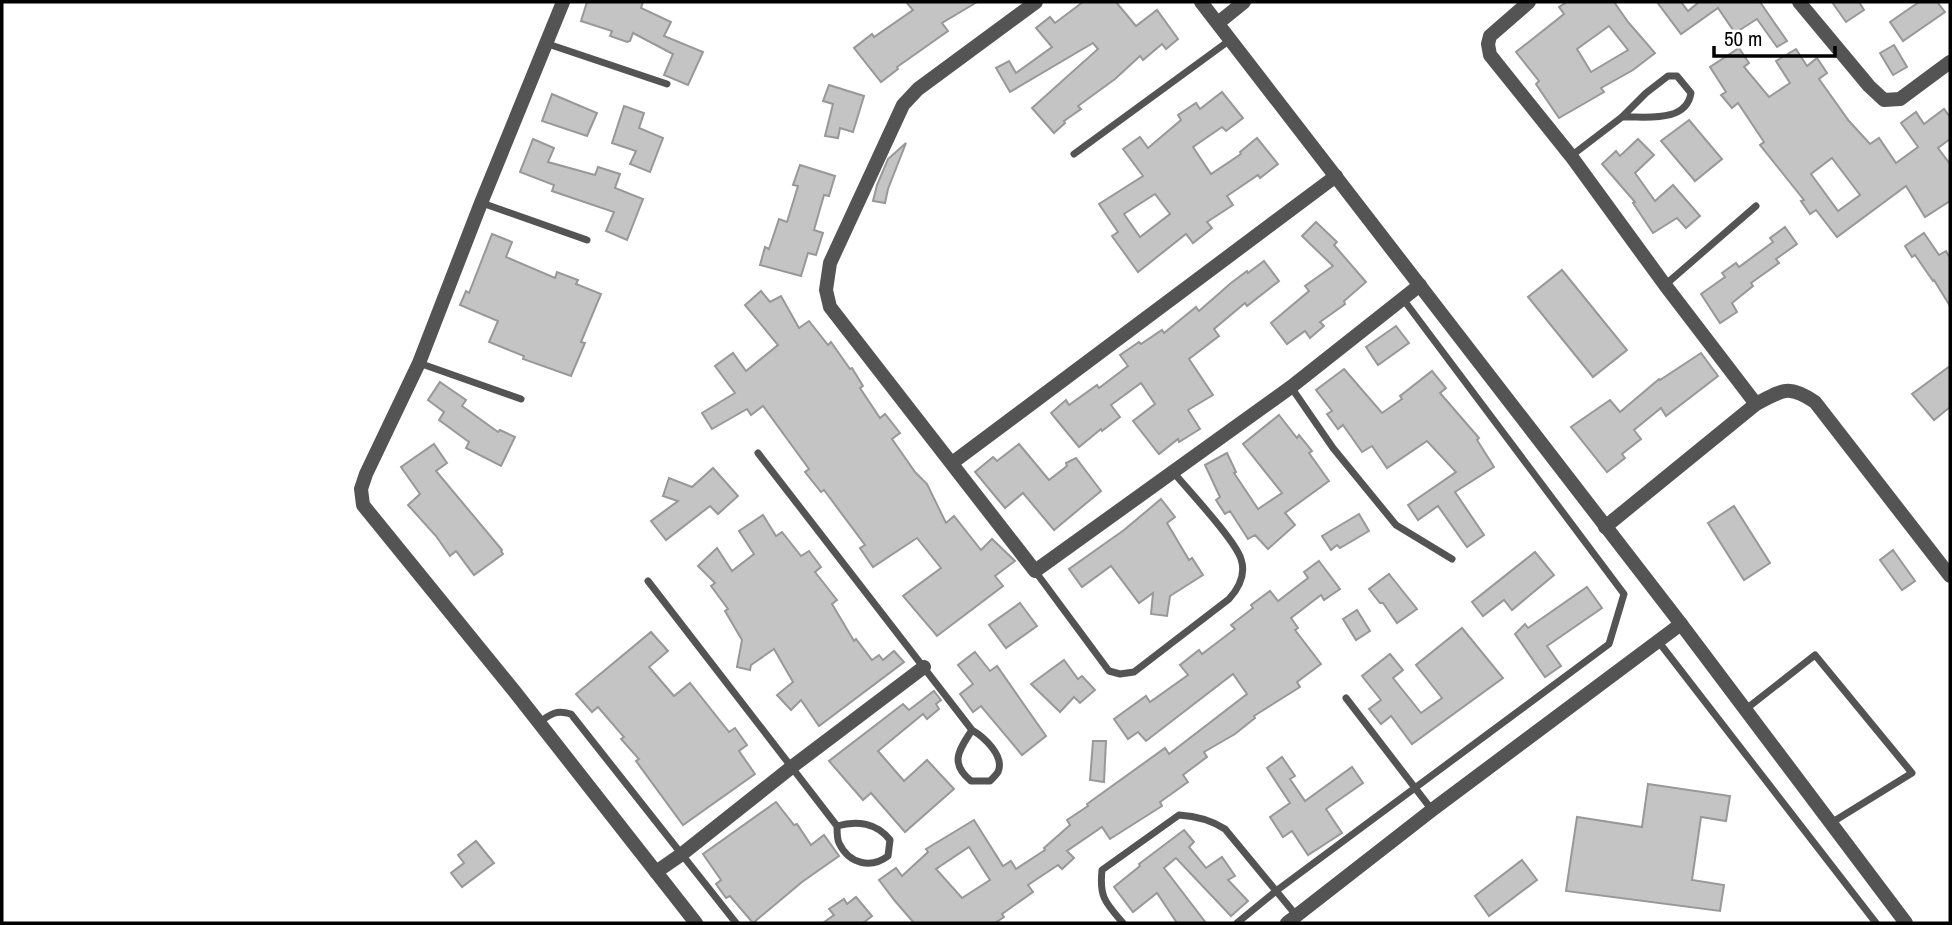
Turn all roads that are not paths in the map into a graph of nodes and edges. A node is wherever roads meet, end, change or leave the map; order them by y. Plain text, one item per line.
1 (563, 2) edge
2 (1036, 2) edge
3 (1200, 2) edge
4 (1244, 2) edge
5 (1528, 2) edge
6 (1799, 2) edge
7 (1218, 23) junction
8 (1230, 40) junction
9 (548, 44) junction
10 (1950, 62) edge
11 (667, 84) dead end
12 (1622, 117) junction
13 (1074, 154) dead end
14 (1570, 156) junction
15 (1336, 176) junction
16 (481, 203) junction
17 (1756, 206) dead end
18 (587, 240) dead end
19 (1420, 285) junction
20 (1665, 285) junction
21 (1403, 299) junction
22 (419, 363) junction
23 (1291, 387) junction
24 (521, 399) dead end
25 (1756, 404) junction
26 (758, 453) dead end
27 (952, 463) junction
28 (1174, 472) junction
29 (1605, 527) junction
30 (1452, 559) dead end
31 (1035, 571) junction
32 (1950, 576) edge
33 (648, 581) dead end
34 (1681, 624) junction
35 (1658, 641) junction
36 (924, 667) junction
37 (1346, 698) dead end
38 (1745, 709) junction
39 (539, 723) junction
40 (972, 730) junction
41 (793, 766) junction
42 (1415, 788) junction
43 (1432, 810) junction
44 (1831, 823) junction
45 (837, 826) junction
46 (682, 855) junction
47 (656, 872) junction
48 (1276, 891) junction
49 (1292, 919) edge
50 (696, 923) edge
51 (736, 923) edge
52 (1123, 923) edge
53 (1237, 923) edge
54 (1876, 923) edge
55 (1906, 923) edge

1 - 9 street
2 - 27 street
3 - 7 street
4 - 7 street
5 - 14 street
6 - 10 street
7 - 8 street
8 - 13 lane
8 - 15 street
9 - 11 lane
9 - 16 street
12 - 12 lane
12 - 14 lane
14 - 20 street
15 - 19 street
15 - 27 street
16 - 18 lane
16 - 22 street
17 - 20 lane
19 - 21 street
19 - 29 street
20 - 25 street
21 - 23 street
21 - 42 lane
22 - 24 lane
22 - 39 street
23 - 28 street
23 - 30 lane
25 - 29 street
25 - 32 street
26 - 36 lane
27 - 31 street
28 - 31 street
28 - 31 lane
29 - 34 street
33 - 41 lane
34 - 35 street
34 - 38 street
35 - 43 street
35 - 54 lane
36 - 40 lane
36 - 41 street
37 - 42 lane
38 - 44 street
38 - 44 lane
39 - 46 lane
39 - 47 street
40 - 40 lane
41 - 45 lane
41 - 46 street
42 - 43 lane
42 - 48 lane
43 - 49 street
44 - 55 street
45 - 45 lane
46 - 47 street
46 - 51 lane
47 - 50 street
48 - 49 lane
48 - 52 lane
48 - 53 lane

